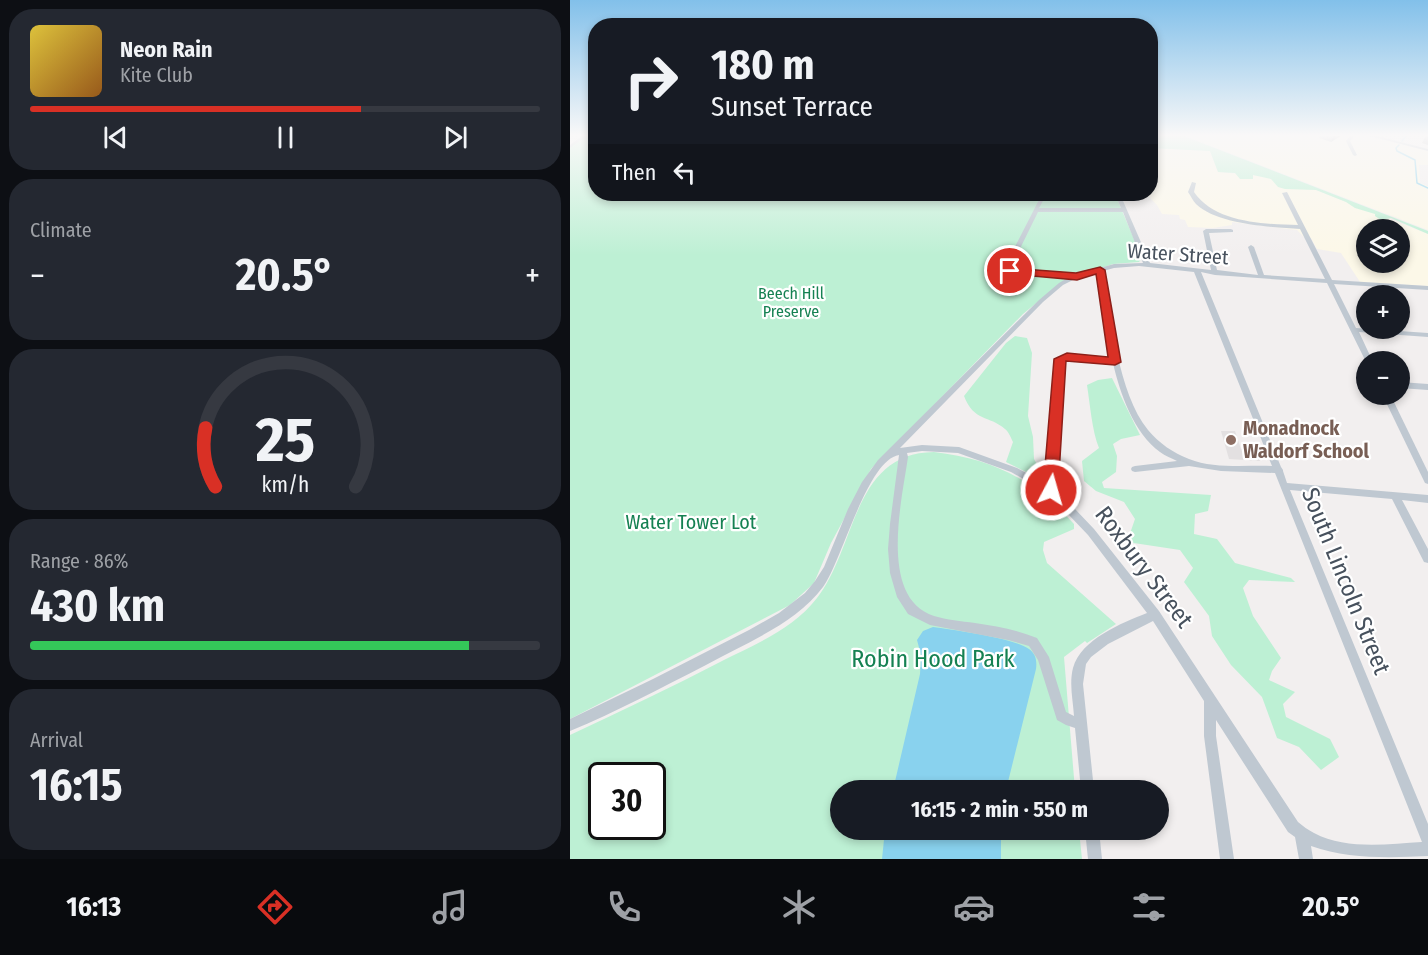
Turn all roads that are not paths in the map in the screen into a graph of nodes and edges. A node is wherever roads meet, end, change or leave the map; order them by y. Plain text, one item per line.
1 (1194, 183) dead end
2 (1285, 193) dead end
3 (1040, 201) edge
4 (1121, 201) edge
5 (1036, 210) junction
6 (1125, 210) junction
7 (1303, 227) junction
8 (1231, 231) dead end
9 (1251, 247) dead end
10 (1147, 264) junction
11 (1100, 270) junction
12 (1197, 271) junction
13 (1215, 273) junction
14 (1077, 276) junction
15 (1262, 277) junction
16 (1331, 282) junction
17 (1428, 288) edge
18 (1355, 330) junction
19 (1428, 335) edge
20 (1365, 351) edge
21 (1069, 357) joint
22 (1115, 362) junction
23 (1410, 386) edge
24 (1428, 387) edge
25 (1391, 405) edge
26 (902, 451) junction
27 (890, 453) junction
28 (1187, 463) junction
29 (1134, 470) dead end
30 (1279, 470) junction
31 (1428, 481) edge
32 (1285, 486) junction
33 (1051, 490) junction
34 (1395, 496) junction
35 (1428, 499) edge
36 (1428, 559) edge
37 (1155, 615) junction
38 (1210, 700) junction
39 (1081, 723) junction
40 (570, 726) edge
41 (1086, 780) edge
42 (1302, 835) junction
43 (1093, 840) edge
44 (1428, 841) edge
45 (1428, 849) edge
46 (1095, 859) edge
47 (1227, 859) edge
48 (1306, 859) edge

1 - 7 street
2 - 7 street
3 - 5 street
4 - 6 street
5 - 6 street
5 - 14 street
6 - 10 street
7 - 16 street
8 - 13 street
9 - 15 street
10 - 11 street, Water Street
10 - 12 street, Water Street
11 - 14 street, Water Street
11 - 22 street
12 - 13 street, Water Street
12 - 30 street, South Lincoln Street
13 - 15 street, Water Street
14 - 27 street, Water Street
15 - 16 street, Water Street
16 - 17 street, Water Street
16 - 18 street
18 - 19 street
18 - 20 street
21 - 22 street
21 - 33 street
22 - 28 street
23 - 24 street
25 - 31 street
26 - 27 street, Roxbury Street
26 - 33 street, Roxbury Street
26 - 39 street
27 - 40 street
28 - 29 street
28 - 30 street
30 - 32 street, South Lincoln Street
32 - 34 street
32 - 44 street, South Lincoln Street
33 - 37 street, Roxbury Street
34 - 35 street
34 - 36 street
37 - 38 street, Roxbury Street
37 - 39 street
38 - 42 street, Roxbury Street
38 - 47 street
39 - 41 street
42 - 45 street, Roxbury Street
42 - 48 street
43 - 46 street

